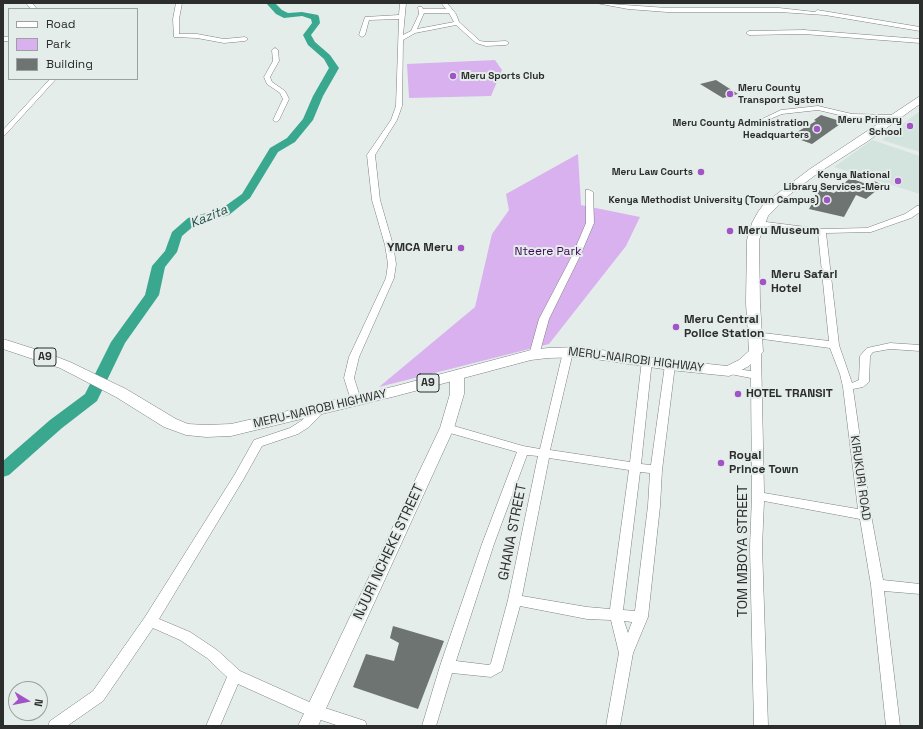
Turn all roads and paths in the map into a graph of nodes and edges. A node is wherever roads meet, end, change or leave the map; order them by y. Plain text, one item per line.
1 (179, 3) edge
2 (403, 3) edge
3 (599, 3) edge
4 (445, 4) dead end
5 (791, 5) dead end
6 (451, 11) junction
7 (823, 14) junction
8 (401, 18) junction
9 (457, 23) junction
10 (920, 29) edge
11 (413, 32) junction
12 (749, 33) dead end
13 (362, 35) dead end
14 (246, 39) dead end
15 (400, 39) junction
16 (920, 41) edge
17 (506, 43) dead end
18 (275, 50) dead end
19 (52, 80) edge
20 (920, 99) edge
21 (892, 117) junction
22 (276, 120) dead end
23 (763, 120) dead end
24 (3, 134) edge
25 (589, 192) dead end
26 (920, 208) edge
27 (758, 223) junction
28 (822, 231) junction
29 (755, 335) junction
30 (3, 344) edge
31 (834, 345) junction
32 (920, 348) edge
33 (568, 352) junction
34 (756, 352) junction
35 (534, 355) junction
36 (647, 360) junction
37 (670, 364) junction
38 (729, 371) junction
39 (457, 375) junction
40 (756, 375) junction
41 (848, 387) junction
42 (356, 400) junction
43 (321, 409) junction
44 (447, 428) junction
45 (523, 450) junction
46 (544, 454) junction
47 (634, 466) junction
48 (656, 470) junction
49 (758, 496) junction
50 (865, 515) junction
51 (877, 585) junction
52 (920, 588) edge
53 (515, 600) junction
54 (616, 615) junction
55 (641, 617) junction
56 (150, 621) junction
57 (626, 653) junction
58 (447, 666) junction
59 (235, 675) junction
60 (311, 719) edge
61 (54, 726) edge
62 (213, 726) edge
63 (360, 726) edge
64 (429, 726) edge
65 (613, 726) edge
66 (760, 726) edge
67 (893, 726) edge

1 - 14 street
2 - 8 street
3 - 7 street
4 - 6 street
5 - 7 street
6 - 9 street
6 - 11 street
7 - 10 street
8 - 13 street
8 - 15 street
9 - 11 street
9 - 17 street
11 - 15 street
12 - 16 street
15 - 42 street
18 - 22 street
19 - 24 street
20 - 21 highway
21 - 23 street
21 - 27 highway
25 - 35 street
26 - 28 street
27 - 28 street
27 - 29 highway
28 - 31 street, KIRUKURI ROAD
29 - 31 street
29 - 34 highway
30 - 43 highway, MERU-NAIROBI HIGHWAY / A9
31 - 41 street, KIRUKURI ROAD
32 - 41 street
33 - 35 highway, MERU-NAIROBI HIGHWAY / A9
33 - 36 highway, MERU-NAIROBI HIGHWAY / A9
33 - 46 street, GHANA STREET
34 - 38 highway
34 - 40 street, TOM MBOYA STREET
35 - 39 highway, MERU-NAIROBI HIGHWAY / A9
36 - 37 highway, MERU-NAIROBI HIGHWAY / A9
36 - 47 street
37 - 38 highway, MERU-NAIROBI HIGHWAY / A9
37 - 48 street
38 - 40 street
39 - 42 highway, MERU-NAIROBI HIGHWAY / A9
39 - 44 main road, NJURI NCHEKE STREET
40 - 49 street, TOM MBOYA STREET
41 - 50 street, KIRUKURI ROAD
42 - 43 highway, MERU-NAIROBI HIGHWAY / A9
43 - 56 street
44 - 45 street
44 - 60 main road, NJURI NCHEKE STREET
45 - 46 street
45 - 58 street
46 - 47 street
46 - 53 street, GHANA STREET
47 - 48 street
47 - 54 street
48 - 55 street
49 - 50 street
49 - 66 street, TOM MBOYA STREET
50 - 51 street, KIRUKURI ROAD
51 - 52 street
51 - 67 street, KIRUKURI ROAD
53 - 54 street
53 - 58 street, GHANA STREET
54 - 55 street
54 - 57 street
55 - 57 street
56 - 59 street
56 - 61 street
57 - 65 street
58 - 64 street
59 - 60 street
59 - 62 street
60 - 63 street

